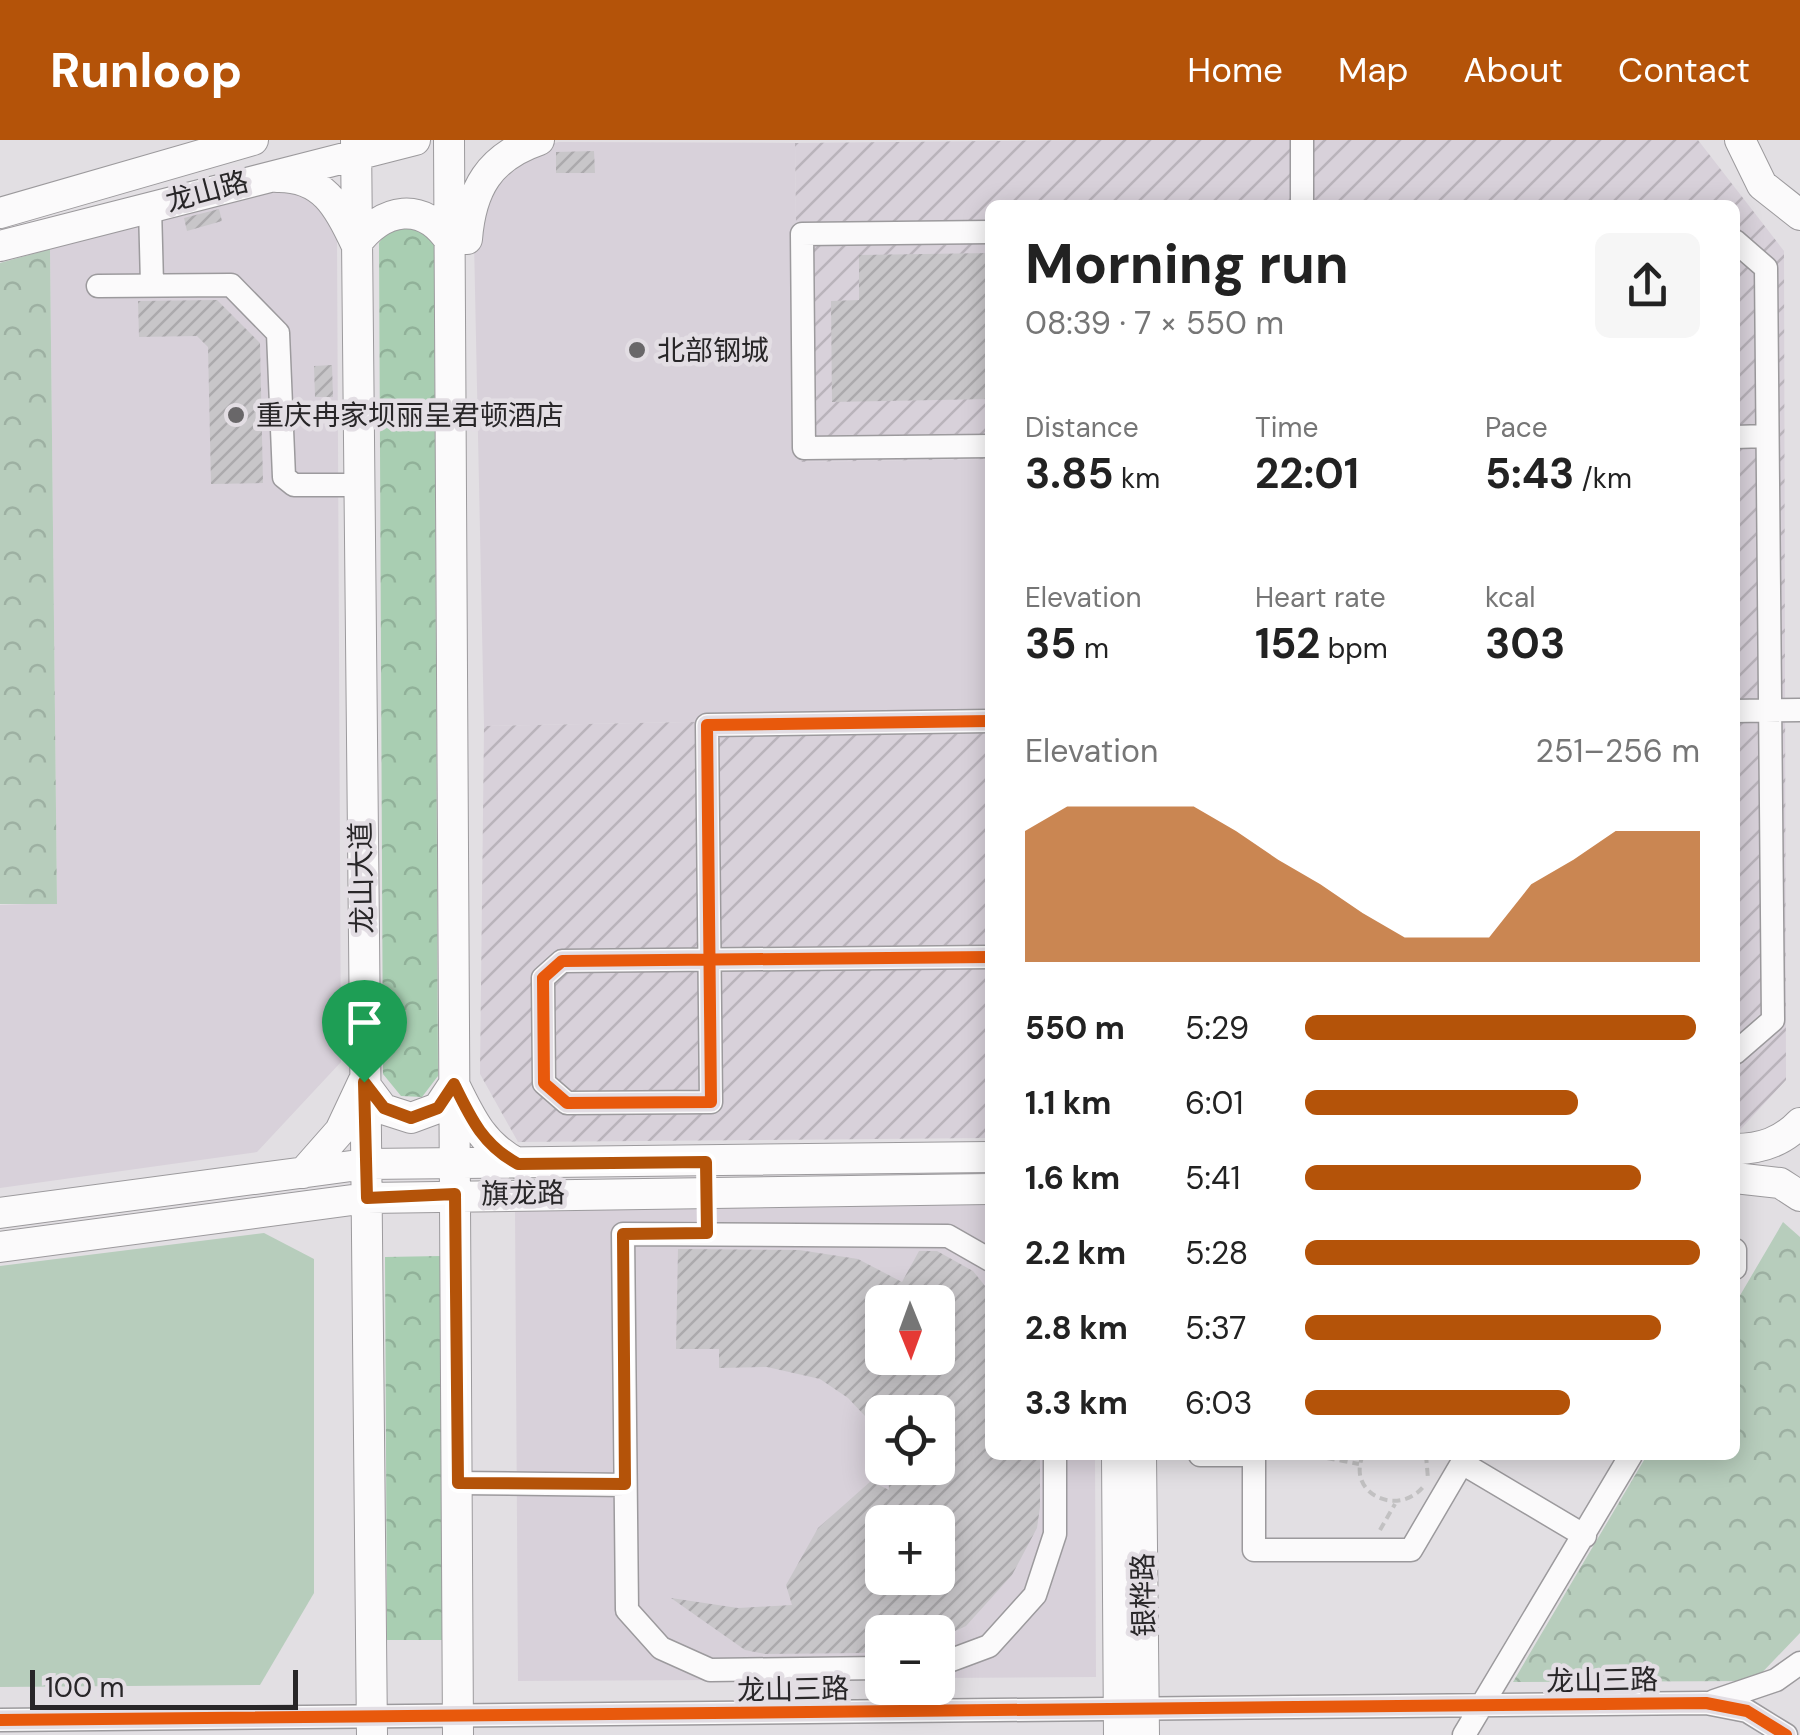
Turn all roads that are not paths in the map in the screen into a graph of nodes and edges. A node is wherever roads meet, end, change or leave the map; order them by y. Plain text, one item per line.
1 (252, 140) edge
2 (415, 140) edge
3 (450, 140) edge
4 (539, 140) edge
5 (1302, 140) edge
6 (1740, 140) edge
7 (356, 146) edge
8 (261, 177) junction
9 (1302, 200) edge
10 (150, 207) junction
11 (0, 213) edge
12 (1800, 215) edge
13 (985, 232) edge
14 (450, 241) junction
15 (356, 244) junction
16 (1740, 245) edge
17 (0, 246) edge
18 (152, 284) junction
19 (98, 286) dead end
20 (451, 300) junction
21 (1740, 436) edge
22 (1767, 436) junction
23 (985, 446) edge
24 (356, 485) junction
25 (1770, 710) junction
26 (1800, 710) edge
27 (1740, 711) edge
28 (985, 721) edge
29 (985, 957) edge
30 (709, 960) junction
31 (1740, 1048) edge
32 (364, 1082) junction
33 (454, 1084) junction
34 (1800, 1123) edge
35 (1740, 1150) edge
36 (985, 1157) edge
37 (366, 1164) junction
38 (518, 1164) junction
39 (303, 1172) junction
40 (706, 1176) junction
41 (455, 1179) junction
42 (1740, 1179) edge
43 (985, 1189) edge
44 (1800, 1196) edge
45 (367, 1198) junction
46 (0, 1213) edge
47 (707, 1233) junction
48 (0, 1247) edge
49 (985, 1257) edge
50 (1055, 1460) edge
51 (1117, 1460) edge
52 (1141, 1460) edge
53 (1254, 1460) edge
54 (1461, 1460) edge
55 (1464, 1460) edge
56 (1629, 1460) edge
57 (458, 1483) junction
58 (625, 1484) junction
59 (1585, 1536) junction
60 (955, 1659) edge
61 (1800, 1663) edge
62 (865, 1668) edge
63 (1706, 1703) junction
64 (1484, 1706) junction
65 (0, 1720) edge
66 (1131, 1722) edge
67 (372, 1726) edge
68 (458, 1726) edge
69 (1464, 1735) edge
70 (1786, 1735) edge

1 - 11 main road, 龙山路
2 - 7 main road, 龙山路
3 - 14 main road
4 - 20 main road
5 - 9 street
6 - 12 main road
7 - 8 main road, 龙山路
7 - 15 main road, 龙山大道
8 - 10 main road, 龙山路
8 - 15 main road
10 - 17 main road, 龙山路
10 - 18 street
13 - 23 street
14 - 15 main road
14 - 20 main road
15 - 24 main road, 龙山大道
16 - 22 street
18 - 19 street
18 - 24 street
20 - 33 main road
21 - 22 street
22 - 25 street
24 - 32 main road, 龙山大道
25 - 26 street
25 - 27 street
25 - 31 street
28 - 30 street
29 - 30 street
30 - 30 street
32 - 33 main road
32 - 37 main road, 龙山大道
32 - 39 main road
33 - 38 main road
33 - 41 main road
34 - 35 main road
36 - 40 main road
37 - 39 main road
37 - 41 main road
37 - 45 main road, 龙山大道
38 - 40 main road
38 - 41 main road
39 - 46 main road
40 - 41 main road, 旗龙路
40 - 43 main road, 旗龙路
40 - 47 street
41 - 45 main road, 旗龙路
41 - 57 main road
42 - 44 main road
45 - 48 main road, 旗龙路
45 - 67 main road, 龙山大道
47 - 49 street
47 - 58 street
50 - 60 street
51 - 66 main road, 银桦路
52 - 66 main road, 银桦路
53 - 54 street
55 - 59 street
56 - 59 street
57 - 58 street
57 - 68 main road
58 - 62 street
59 - 64 street
61 - 63 street
63 - 64 street, 龙山三路
63 - 70 street
64 - 66 street, 龙山三路
64 - 69 street
65 - 67 street, 龙山三路
66 - 68 street, 龙山三路
67 - 68 street, 龙山三路

